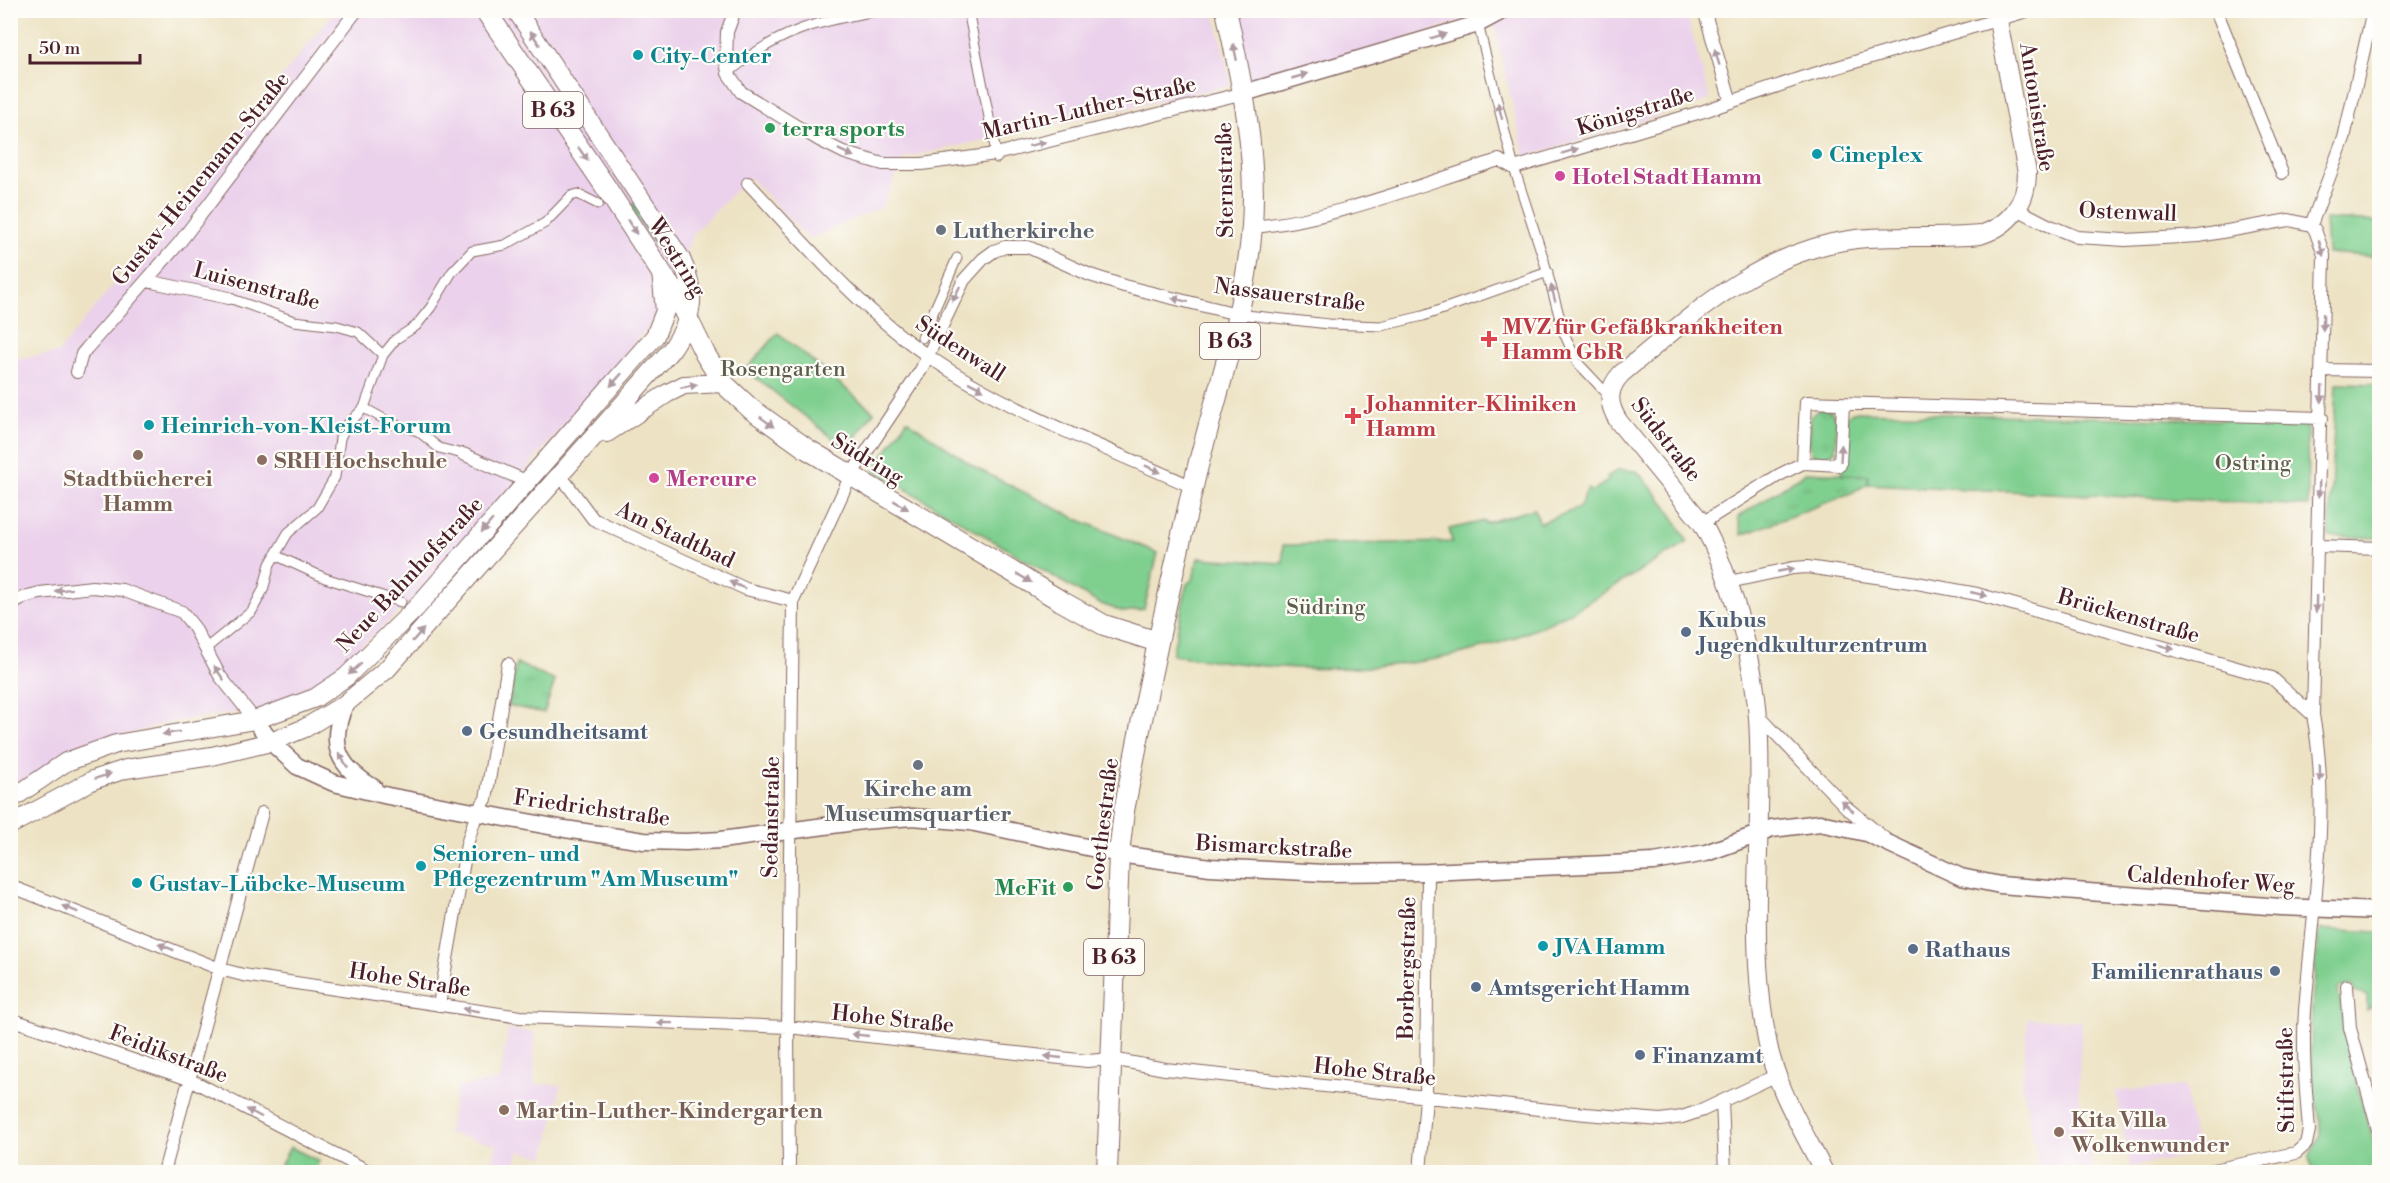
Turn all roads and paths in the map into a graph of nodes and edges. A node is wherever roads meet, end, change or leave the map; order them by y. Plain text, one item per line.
1 (485, 10) edge
2 (516, 10) edge
3 (735, 10) edge
4 (882, 10) edge
5 (968, 10) edge
6 (1226, 10) edge
7 (1704, 10) edge
8 (2030, 10) edge
9 (2216, 10) edge
10 (2373, 10) edge
11 (352, 13) edge
12 (1491, 15) edge
13 (1997, 15) edge
14 (728, 73) junction
15 (1244, 93) junction
16 (1731, 102) junction
17 (996, 157) junction
18 (1514, 168) junction
19 (2282, 173) dead end
20 (748, 183) dead end
21 (598, 204) dead end
22 (2017, 209) junction
23 (2311, 225) junction
24 (1252, 226) junction
25 (994, 251) joint
26 (957, 258) dead end
27 (660, 271) junction
28 (1548, 272) junction
29 (147, 281) junction
30 (229, 298) joint
31 (1237, 314) junction
32 (689, 319) junction
33 (922, 338) dead end
34 (383, 355) junction
35 (927, 355) junction
36 (2322, 370) junction
37 (2379, 371) edge
38 (77, 372) dead end
39 (723, 383) junction
40 (1610, 398) junction
41 (1843, 404) junction
42 (364, 408) junction
43 (2322, 418) junction
44 (585, 448) junction
45 (463, 454) joint
46 (1803, 464) junction
47 (851, 475) junction
48 (561, 476) junction
49 (526, 481) junction
50 (1193, 487) junction
51 (1702, 523) junction
52 (2318, 546) junction
53 (2379, 548) edge
54 (275, 555) junction
55 (1729, 582) junction
56 (793, 601) junction
57 (401, 602) dead end
58 (10, 606) edge
59 (1158, 642) junction
60 (205, 649) junction
61 (508, 664) dead end
62 (345, 704) junction
63 (1758, 715) junction
64 (2313, 715) junction
65 (255, 720) junction
66 (270, 742) junction
67 (388, 796) junction
68 (10, 800) edge
69 (262, 813) dead end
70 (477, 813) junction
71 (12, 826) edge
72 (790, 832) junction
73 (1757, 834) junction
74 (1891, 845) junction
75 (1119, 854) junction
76 (1428, 872) junction
77 (10, 885) edge
78 (2316, 909) junction
79 (2379, 911) edge
80 (220, 969) junction
81 (2347, 986) dead end
82 (439, 1005) junction
83 (10, 1019) edge
84 (788, 1027) junction
85 (1112, 1059) junction
86 (1777, 1075) junction
87 (189, 1079) junction
88 (1426, 1098) junction
89 (1722, 1101) junction
90 (2379, 1137) edge
91 (2227, 1171) edge
92 (164, 1173) edge
93 (370, 1173) edge
94 (789, 1173) edge
95 (1107, 1173) edge
96 (1420, 1173) edge
97 (1725, 1173) edge
98 (1824, 1173) edge
99 (2204, 1173) edge

1 -> 27 main road, Westring / B 63
32 -> 2 main road, Westring / B 63
3 - 14 street
4 - 14 street
5 - 17 street
15 -> 6 main road, Sternstraße / B 63
16 -> 7 street
8 - 13 street, Königstraße
9 - 19 street
10 - 23 street
11 - 29 street, Gustav-Heinemann-Straße
15 -> 12 street, Martin-Luther-Straße
18 -> 12 street, Südstraße
13 - 16 street, Königstraße
13 - 22 main road, Antonistraße
14 -> 17 street, Martin-Luther-Straße
17 -> 15 street, Martin-Luther-Straße
15 - 24 main road, Sternstraße / B 63
18 -> 16 street, Königstraße
18 - 24 street, Königstraße
18 - 28 street, Südstraße
20 - 35 street, Südenwall
21 - 34 street
22 - 23 street, Ostenwall
22 - 40 main road
23 -> 36 street
24 - 31 main road, Sternstraße / B 63
31 -> 25 street, Nassauerstraße
25 -> 35 street, Sedanstraße
26 - 33 street
27 - 32 main road, Westring / B 63
27 -> 49 main road, Neue Bahnhofstraße
28 - 31 street, Nassauerstraße
40 -> 28 street, Südstraße
29 - 30 street, Luisenstraße
29 - 38 street, Gustav-Heinemann-Straße
30 - 34 street, Luisenstraße
31 - 50 main road, Sternstraße / B 63
32 - 39 main road, Südring / B 63
32 - 44 main road, Neue Bahnhofstraße
34 - 42 street
35 - 47 street, Sedanstraße
35 -> 50 street, Südenwall
36 - 37 street
36 -> 43 street
44 -> 39 main road
39 -> 47 main road, Südring / B 63
40 - 51 main road, Südstraße
41 - 43 street
46 -> 41 street
41 - 46 street
42 - 45 street
42 - 54 street
43 -> 52 street
44 - 48 main road, Neue Bahnhofstraße
45 - 49 street
46 - 51 street
47 - 56 street, Sedanstraße
47 -> 59 main road, Südring / B 63
56 -> 48 street, Am Stadtbad
62 -> 48 main road, Neue Bahnhofstraße
49 -> 65 main road, Neue Bahnhofstraße
50 - 59 main road, Goethestraße / B 63
51 - 55 main road, Südstraße
52 - 53 street
52 -> 64 street
54 - 57 street
54 - 60 street
55 - 63 main road, Südstraße
55 -> 64 street, Brückenstraße
56 - 72 street, Sedanstraße
60 -> 58 street
59 - 75 main road, Goethestraße / B 63
65 -> 60 street
61 - 70 street
62 - 66 main road, Neue Bahnhofstraße
67 -> 62 street, Friedrichstraße
63 - 73 main road, Südstraße
74 -> 63 street
64 -> 78 street
65 - 66 street, Friedrichstraße
65 -> 68 main road, Neue Bahnhofstraße
66 - 67 street, Friedrichstraße
71 -> 66 main road, Neue Bahnhofstraße
67 - 70 street, Friedrichstraße
69 - 80 street
70 - 72 street, Friedrichstraße
70 - 82 street
72 - 75 street, Bismarckstraße
72 - 84 street, Sedanstraße
73 - 74 street, Bismarckstraße
73 - 76 street, Bismarckstraße
73 - 86 main road, Südstraße
74 - 78 street, Caldenhofer Weg
75 - 76 street, Bismarckstraße
75 - 85 main road, Goethestraße / B 63
76 - 88 street, Borbergstraße
80 -> 77 street, Hohe Straße
78 - 79 street, Caldenhofer Weg
78 - 91 street, Stiftstraße
80 - 82 street, Hohe Straße
80 - 87 street
81 - 90 street
84 -> 82 street, Hohe Straße
83 - 87 street, Feidikstraße
85 -> 84 street, Hohe Straße
84 - 94 street, Sedanstraße
85 - 88 street, Hohe Straße
85 - 95 main road, Goethestraße / B 63
86 - 89 street, Hohe Straße
86 - 98 main road, Südstraße
87 - 92 street
93 -> 87 street, Feidikstraße
88 - 89 street, Hohe Straße
88 - 96 street, Borbergstraße
89 - 97 street
91 - 99 street, Stiftstraße

